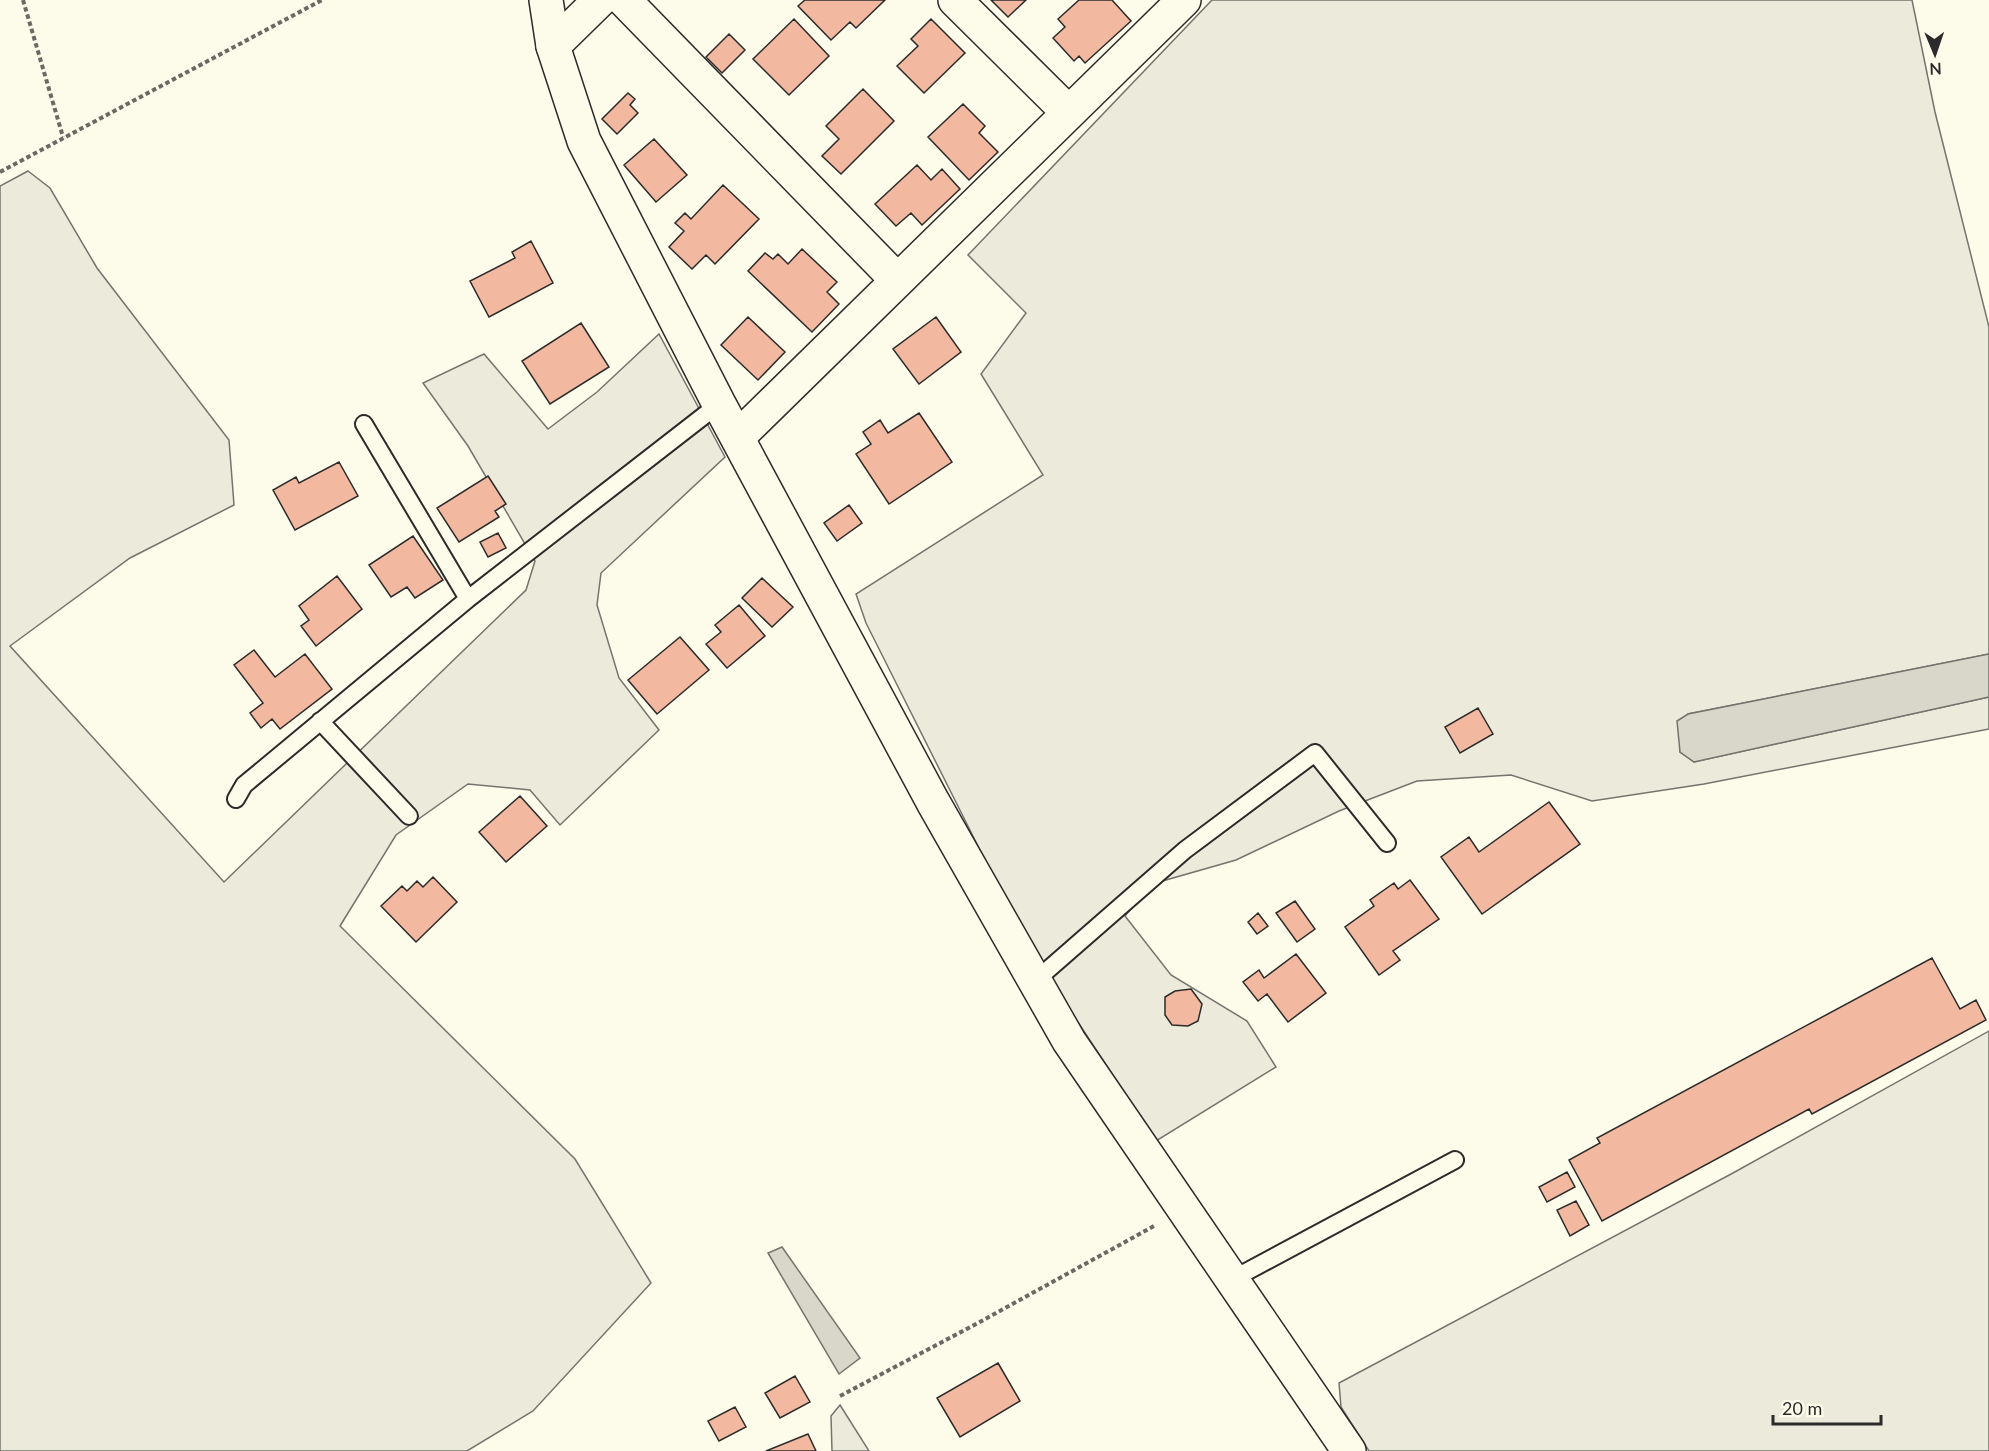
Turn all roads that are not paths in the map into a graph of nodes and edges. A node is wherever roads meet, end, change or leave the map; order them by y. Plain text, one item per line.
1 (546, 0) edge
2 (600, 0) edge
3 (624, 0) edge
4 (955, 0) edge
5 (1184, 0) edge
6 (553, 46) junction
7 (1068, 112) junction
8 (897, 280) junction
9 (719, 404) junction
10 (364, 424) dead end
11 (738, 437) junction
12 (468, 599) junction
13 (320, 721) junction
14 (236, 799) dead end
15 (409, 816) dead end
16 (1387, 843) dead end
17 (1035, 981) junction
18 (1455, 1160) dead end
19 (1232, 1280) junction
20 (1349, 1451) edge

1 - 6 street
2 - 6 street
3 - 8 street
4 - 7 street
5 - 7 street
6 - 9 street
7 - 8 street
8 - 11 street
9 - 11 street
9 - 12 lane
10 - 12 lane
11 - 17 street
12 - 13 lane
13 - 14 lane
13 - 15 lane
16 - 17 lane
17 - 19 street
18 - 19 lane
19 - 20 street

